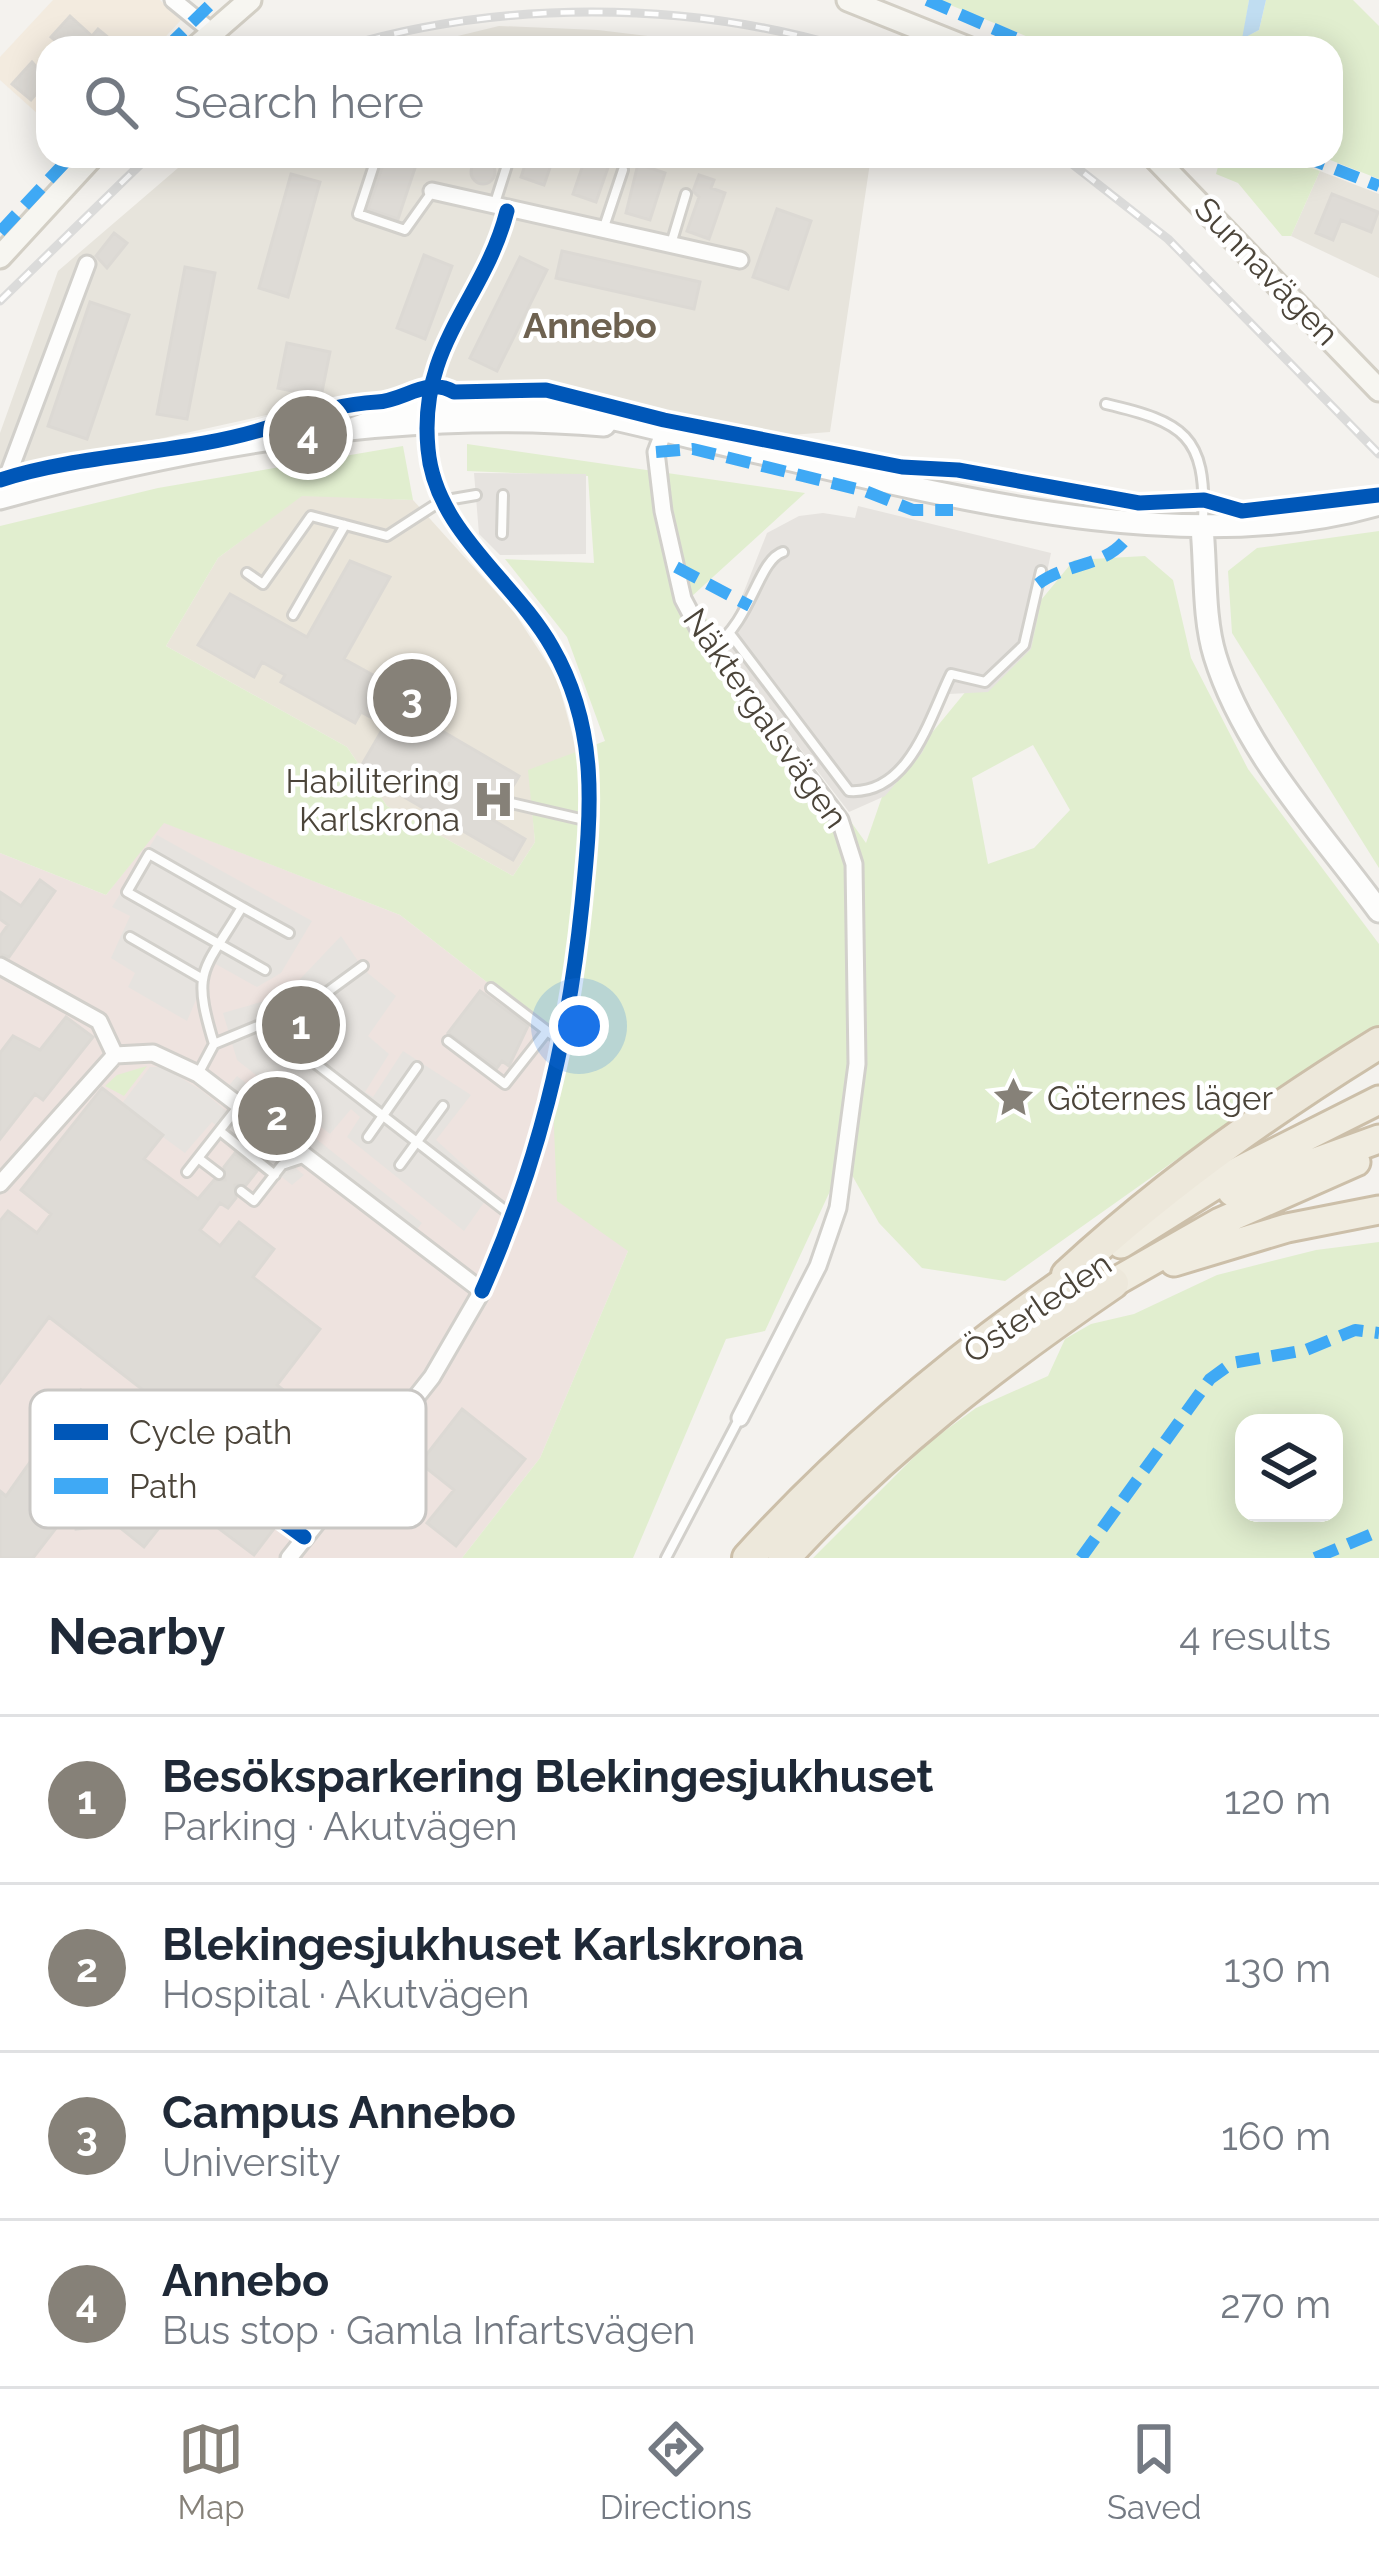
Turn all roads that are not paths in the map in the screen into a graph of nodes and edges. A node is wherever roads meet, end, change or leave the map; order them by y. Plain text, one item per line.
1 (173, 0) edge
2 (250, 0) edge
3 (848, 0) edge
4 (211, 31) junction
5 (206, 36) edge
6 (938, 36) edge
7 (82, 168) edge
8 (373, 168) edge
9 (507, 168) edge
10 (1165, 168) edge
11 (623, 170) dead end
12 (432, 191) joint
13 (686, 194) dead end
14 (500, 209) junction
15 (603, 231) junction
16 (670, 245) junction
17 (0, 257) edge
18 (740, 260) dead end
19 (87, 264) dead end
20 (1379, 390) edge
21 (1106, 404) dead end
22 (428, 415) junction
23 (664, 431) junction
24 (476, 495) dead end
25 (503, 495) dead end
26 (0, 498) edge
27 (442, 501) junction
28 (1379, 504) edge
29 (345, 525) junction
30 (1202, 528) junction
31 (502, 534) dead end
32 (783, 552) dead end
33 (1041, 571) dead end
34 (247, 573) dead end
35 (292, 615) dead end
36 (731, 635) junction
37 (712, 648) junction
38 (849, 791) junction
39 (511, 803) dead end
40 (828, 803) junction
41 (591, 822) junction
42 (242, 907) junction
43 (1379, 911) edge
44 (289, 933) dead end
45 (130, 938) dead end
46 (220, 944) junction
47 (0, 966) edge
48 (363, 966) dead end
49 (265, 970) dead end
50 (201, 978) junction
51 (491, 988) dead end
52 (266, 1025) junction
53 (546, 1032) junction
54 (448, 1041) dead end
55 (564, 1043) junction
56 (1379, 1043) edge
57 (214, 1044) junction
58 (115, 1055) junction
59 (417, 1067) dead end
60 (198, 1074) junction
61 (1379, 1100) edge
62 (239, 1106) junction
63 (443, 1106) dead end
64 (385, 1115) junction
65 (220, 1131) junction
66 (368, 1137) dead end
67 (1379, 1139) edge
68 (417, 1141) junction
69 (1379, 1152) edge
70 (199, 1158) junction
71 (303, 1158) junction
72 (400, 1165) dead end
73 (188, 1172) dead end
74 (219, 1174) dead end
75 (274, 1174) junction
76 (0, 1184) edge
77 (241, 1191) dead end
78 (1379, 1210) edge
79 (515, 1217) junction
80 (1099, 1276) junction
81 (482, 1291) junction
82 (1039, 1301) junction
83 (422, 1390) edge
84 (740, 1418) joint
85 (311, 1528) edge
86 (289, 1558) edge
87 (666, 1558) edge
88 (748, 1558) edge
89 (784, 1558) edge

1 - 4 street
2 - 4 main road
3 - 6 main road
4 - 5 main road
7 - 17 main road
8 - 12 lane
9 - 14 lane
10 - 20 main road, Sunnavägen
11 - 15 lane
12 - 14 street
13 - 16 lane
14 - 15 street
14 - 22 street
15 - 16 street
16 - 18 street
19 - 26 street
21 - 30 lane
22 - 23 street
22 - 26 street
22 - 27 street
23 - 30 street
23 - 37 street, Näktergalsvägen
24 - 27 lane
25 - 31 lane
27 - 29 lane
27 - 41 street
28 - 30 street
29 - 34 lane
29 - 35 lane
30 - 43 street
32 - 36 lane
33 - 38 lane
36 - 37 lane
36 - 38 lane
37 - 40 street, Näktergalsvägen
38 - 40 lane
39 - 41 lane
40 - 84 street, Näktergalsvägen
41 - 55 street
42 - 44 lane
42 - 46 lane
42 - 46 lane
45 - 50 lane
46 - 49 lane
46 - 50 lane
47 - 58 street
48 - 52 lane
50 - 57 lane
51 - 53 lane
52 - 57 lane
52 - 64 lane
53 - 54 lane
53 - 55 lane
55 - 79 street
56 - 82 highway
57 - 60 lane
58 - 60 street
58 - 76 street
59 - 64 lane
60 - 62 street
61 - 80 highway
62 - 65 lane
62 - 71 street
63 - 68 lane
64 - 66 lane
64 - 68 lane
65 - 70 lane
65 - 75 lane
67 - 80 highway, Österleden
68 - 72 lane
68 - 79 lane
69 - 80 highway, Österleden
70 - 73 lane
70 - 74 lane
71 - 75 lane
71 - 81 street
75 - 77 lane
78 - 80 highway
79 - 81 street
80 - 82 highway, Österleden
80 - 89 highway, Österleden
81 - 83 street
82 - 88 highway, Österleden
84 - 87 lane
85 - 86 street

